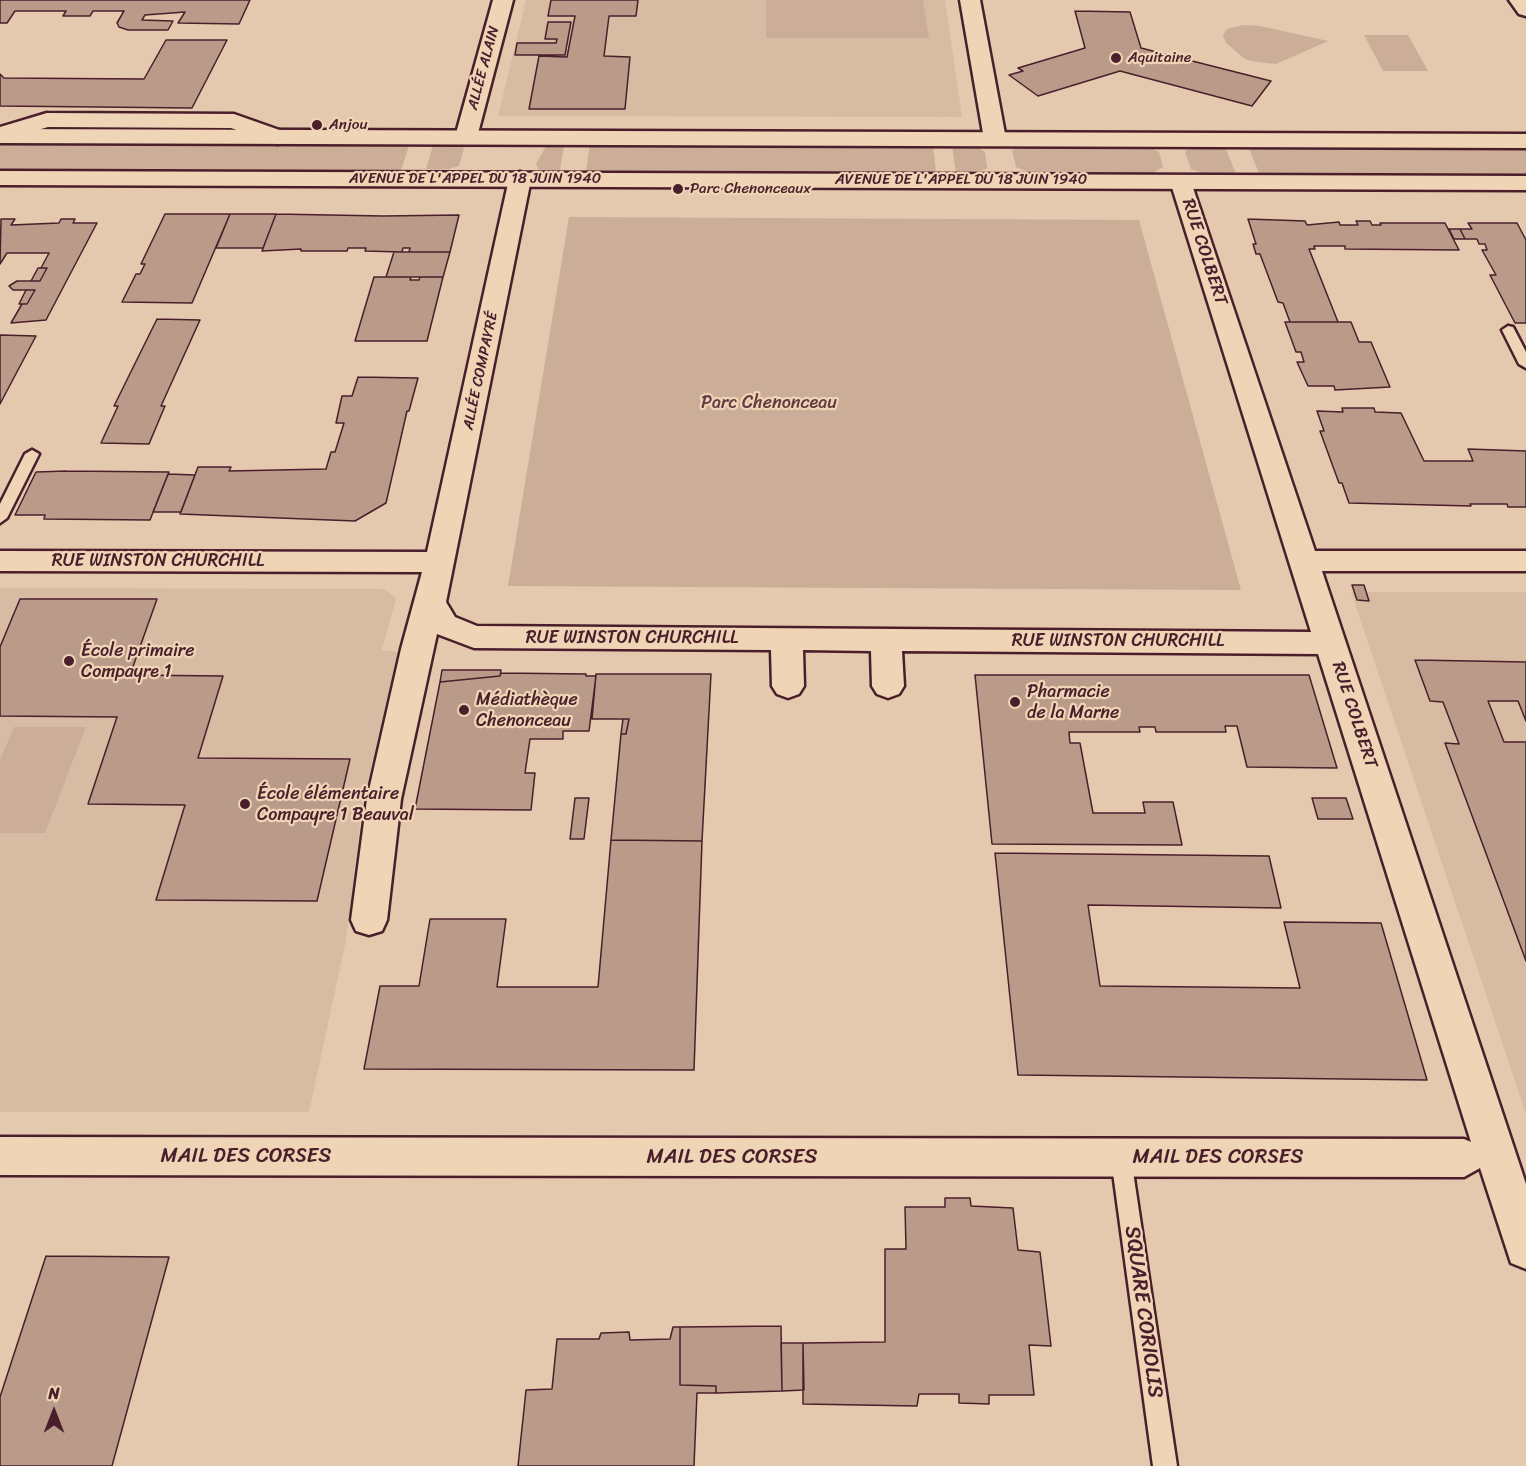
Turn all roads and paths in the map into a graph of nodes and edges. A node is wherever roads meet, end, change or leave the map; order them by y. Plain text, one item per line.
1 (503, 0) edge
2 (970, 0) edge
3 (1519, 0) edge
4 (1526, 10) edge
5 (0, 135) edge
6 (473, 137) junction
7 (530, 137) junction
8 (995, 139) junction
9 (1169, 139) junction
10 (1526, 141) edge
11 (0, 178) edge
12 (520, 178) junction
13 (470, 179) junction
14 (1004, 181) junction
15 (1181, 181) junction
16 (1526, 183) edge
17 (1508, 330) dead end
18 (1526, 364) edge
19 (32, 454) dead end
20 (0, 518) edge
21 (0, 561) edge
22 (1302, 561) junction
23 (1526, 561) edge
24 (440, 562) junction
25 (431, 602) junction
26 (787, 639) junction
27 (885, 640) junction
28 (1330, 643) junction
29 (788, 686) dead end
30 (888, 686) dead end
31 (369, 920) dead end
32 (0, 1155) edge
33 (1120, 1158) junction
34 (1464, 1158) dead end
35 (1526, 1248) edge
36 (1165, 1466) edge

1 - 6 street, ALLÉE ALAIN
2 - 8 street
3 - 4 street
5 - 6 street
6 - 7 street
6 - 13 street, ALLÉE ALAIN
7 - 8 street
7 - 12 street, ALLÉE COMPAYRÉ
8 - 9 street
8 - 14 street
9 - 10 street
9 - 15 street, RUE COLBERT
11 - 13 street, AVENUE DE L'APPEL DU 18 JUIN 1940
12 - 13 street, AVENUE DE L'APPEL DU 18 JUIN 1940
12 - 14 street, AVENUE DE L'APPEL DU 18 JUIN 1940
12 - 24 street, ALLÉE COMPAYRÉ
14 - 15 street, AVENUE DE L'APPEL DU 18 JUIN 1940
15 - 16 street, AVENUE DE L'APPEL DU 18 JUIN 1940
15 - 22 street, RUE COLBERT
17 - 18 lane
19 - 20 lane
21 - 24 street, RUE WINSTON CHURCHILL
22 - 23 street
22 - 28 street, RUE COLBERT
24 - 25 street
25 - 26 street, RUE WINSTON CHURCHILL
25 - 31 street
26 - 27 street, RUE WINSTON CHURCHILL
26 - 29 street
27 - 28 street, RUE WINSTON CHURCHILL
27 - 30 street
28 - 35 street, RUE COLBERT
32 - 33 street, MAIL DES CORSES
33 - 34 street, MAIL DES CORSES
33 - 36 lane, SQUARE CORIOLIS

